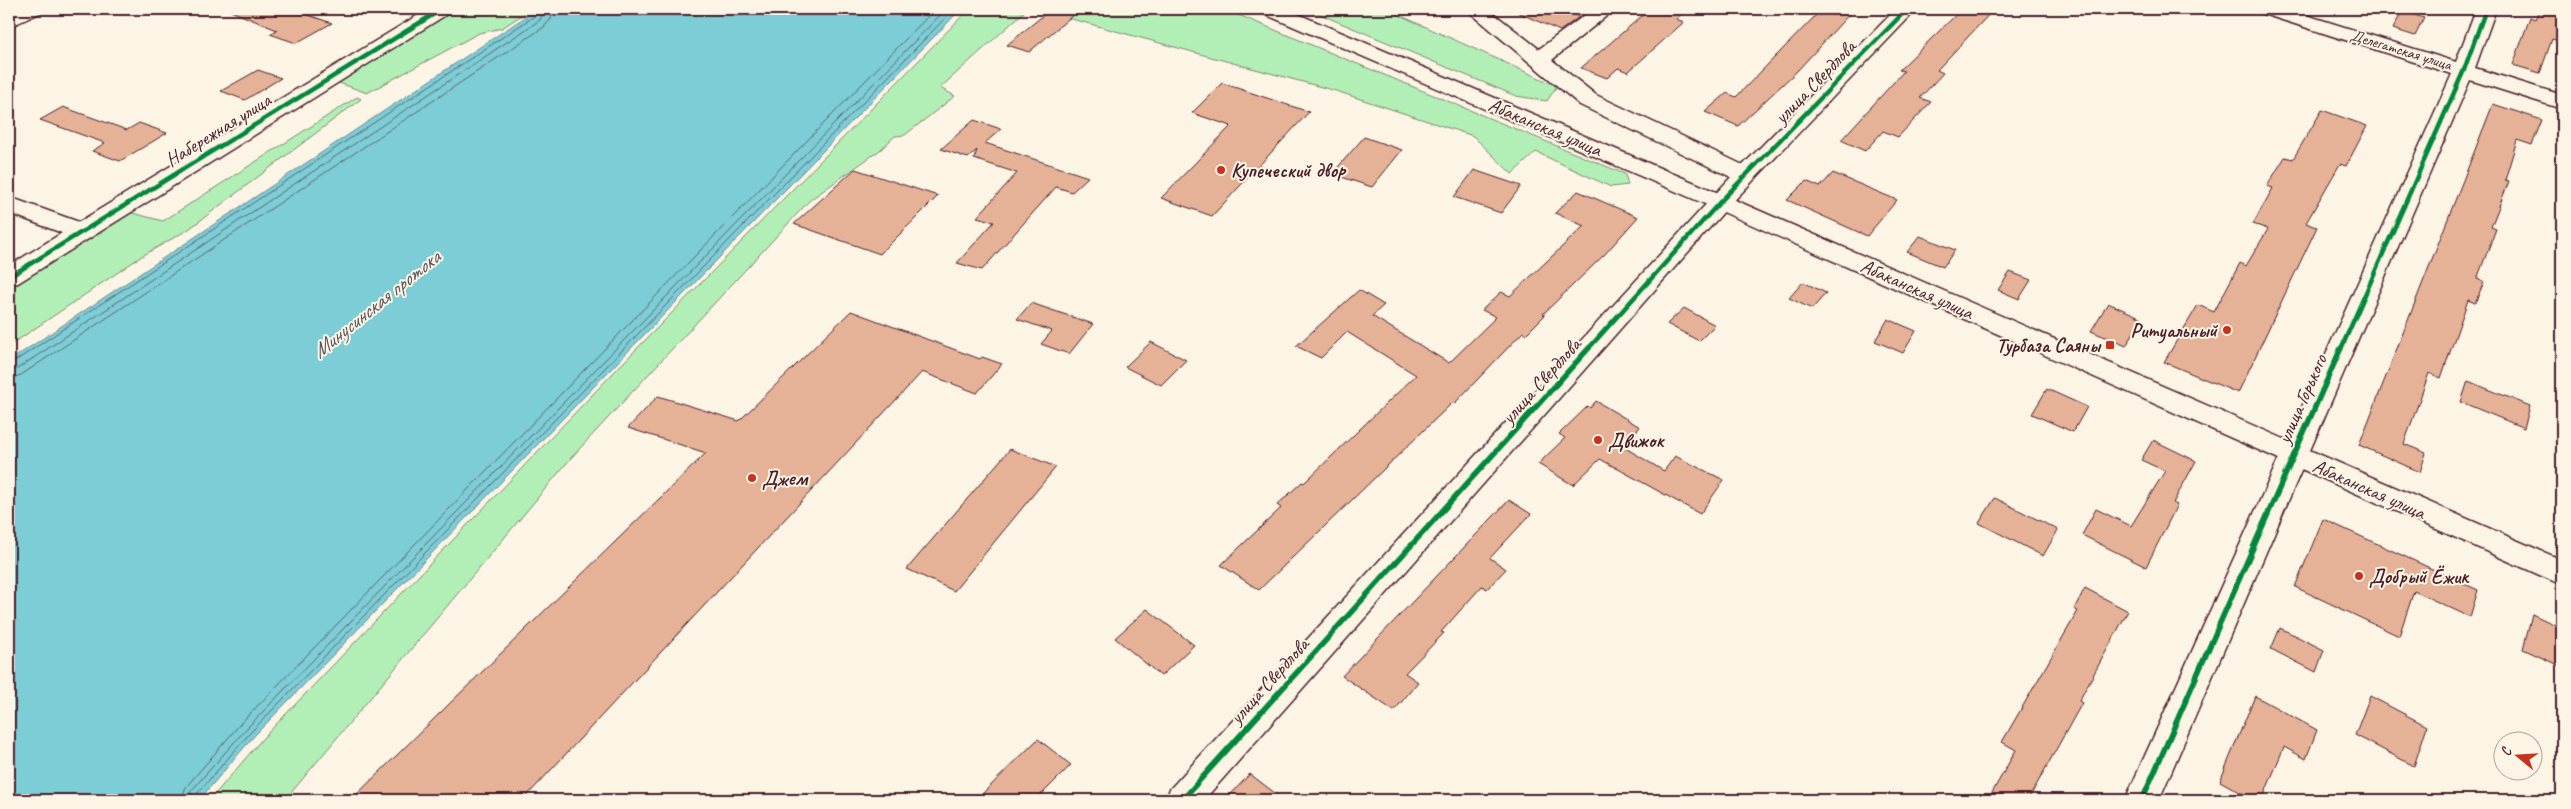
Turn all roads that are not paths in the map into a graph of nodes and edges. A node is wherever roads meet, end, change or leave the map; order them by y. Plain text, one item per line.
1 (33, 9) edge
2 (442, 9) edge
3 (1269, 9) edge
4 (1476, 9) edge
5 (1605, 9) edge
6 (1907, 9) edge
7 (2267, 9) edge
8 (2486, 9) edge
9 (9, 21) edge
10 (1538, 60) junction
11 (2464, 70) junction
12 (2562, 102) edge
13 (1746, 174) junction
14 (1720, 202) junction
15 (9, 204) edge
16 (82, 232) junction
17 (9, 277) edge
18 (2293, 456) junction
19 (2562, 573) edge
20 (1182, 800) edge
21 (2142, 800) edge

1 - 9 street
2 - 16 street, Набережная улица
3 - 14 street, Абаканская улица
4 - 10 street, Абаканская улица
5 - 10 street
6 - 13 street, улица Свердлова
7 - 11 street, Делегатская улица
8 - 11 street, улица Горького
10 - 13 street, Абаканская улица
11 - 12 street, Делегатская улица
11 - 18 street, улица Горького
13 - 14 street, улица Свердлова
14 - 18 street, Абаканская улица
14 - 20 street, улица Свердлова
15 - 16 street
16 - 17 street, Набережная улица
18 - 19 street, Абаканская улица
18 - 21 street, улица Горького

